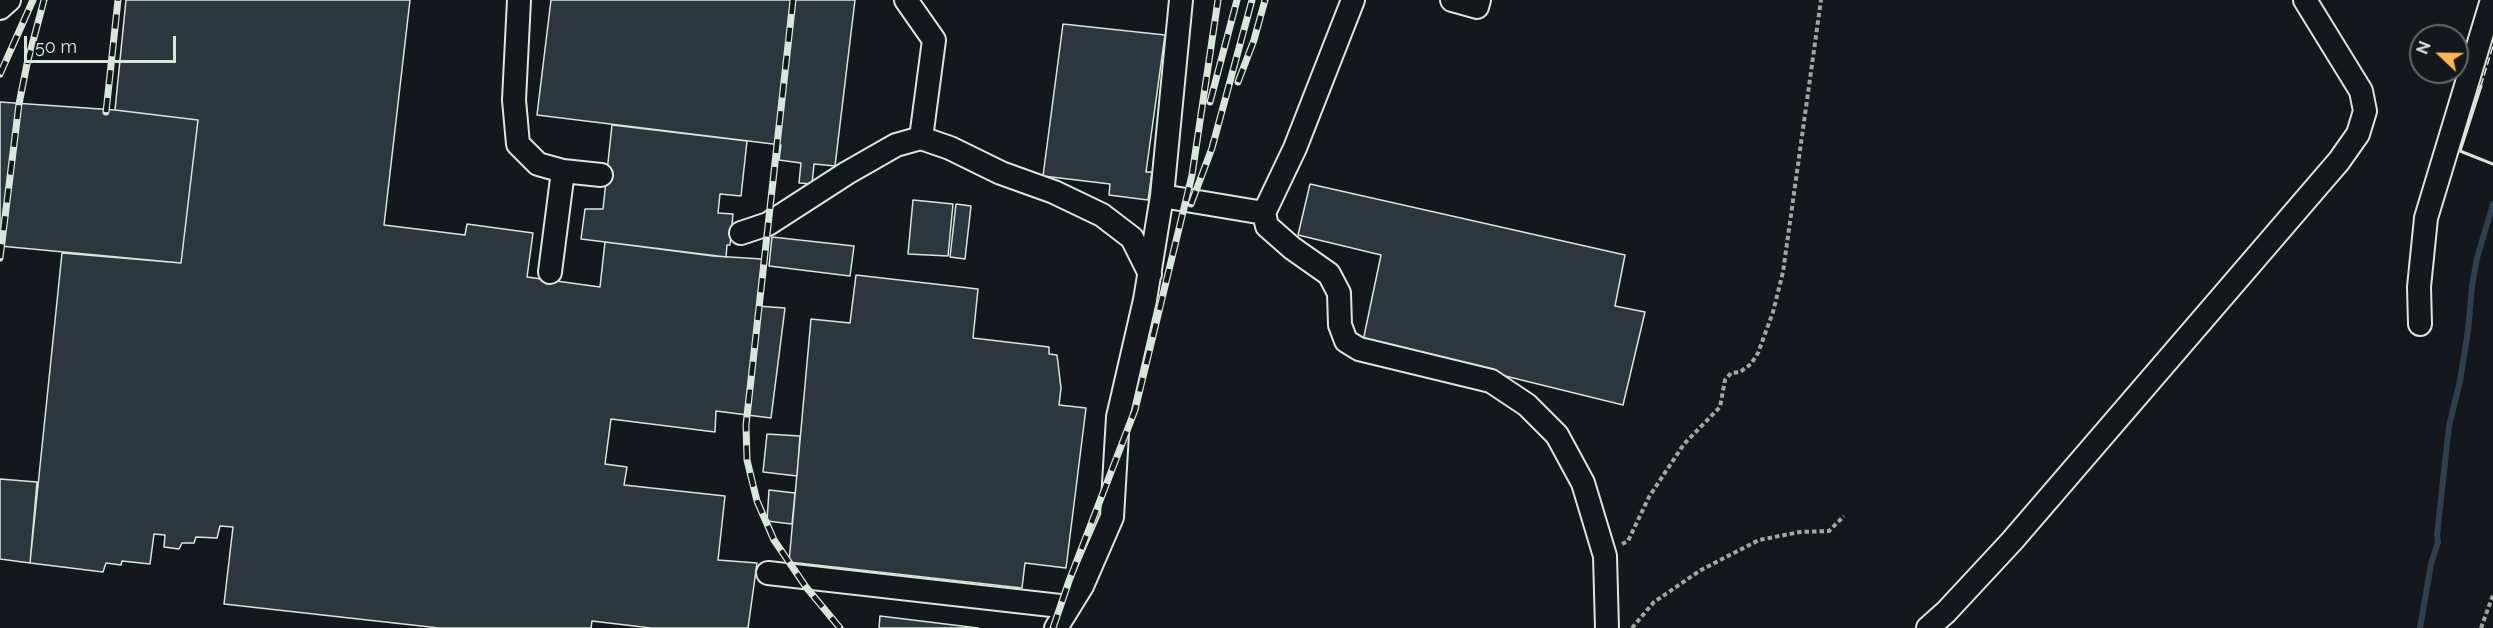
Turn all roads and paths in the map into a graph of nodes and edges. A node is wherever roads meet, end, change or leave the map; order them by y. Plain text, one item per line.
1 (9, 0) edge
2 (519, 0) edge
3 (906, 0) edge
4 (1181, 0) edge
5 (1353, 0) edge
6 (1452, 0) edge
7 (1479, 0) edge
8 (1821, 0) edge
9 (2305, 0) edge
10 (2492, 0) edge
11 (0, 8) edge
12 (921, 138) junction
13 (563, 171) junction
14 (601, 175) dead end
15 (1162, 196) junction
16 (1264, 213) junction
17 (741, 233) dead end
18 (550, 272) dead end
19 (1150, 274) junction
20 (2420, 324) dead end
21 (1844, 516) dead end
22 (1605, 556) junction
23 (768, 573) dead end
24 (2493, 595) edge
25 (1069, 607) junction
26 (1056, 628) edge
27 (1607, 628) edge
28 (1632, 628) edge
29 (1928, 628) edge
30 (2481, 628) edge

1 - 11 lane
2 - 13 lane
3 - 12 lane
4 - 15 lane
5 - 16 lane
6 - 7 lane
8 - 22 path
9 - 29 lane
10 - 20 lane
12 - 17 lane
12 - 19 lane
13 - 14 lane
13 - 18 lane
15 - 16 lane
15 - 19 lane
16 - 22 lane
19 - 25 lane
21 - 28 path
22 - 27 lane
23 - 25 lane
24 - 30 path
25 - 26 lane

